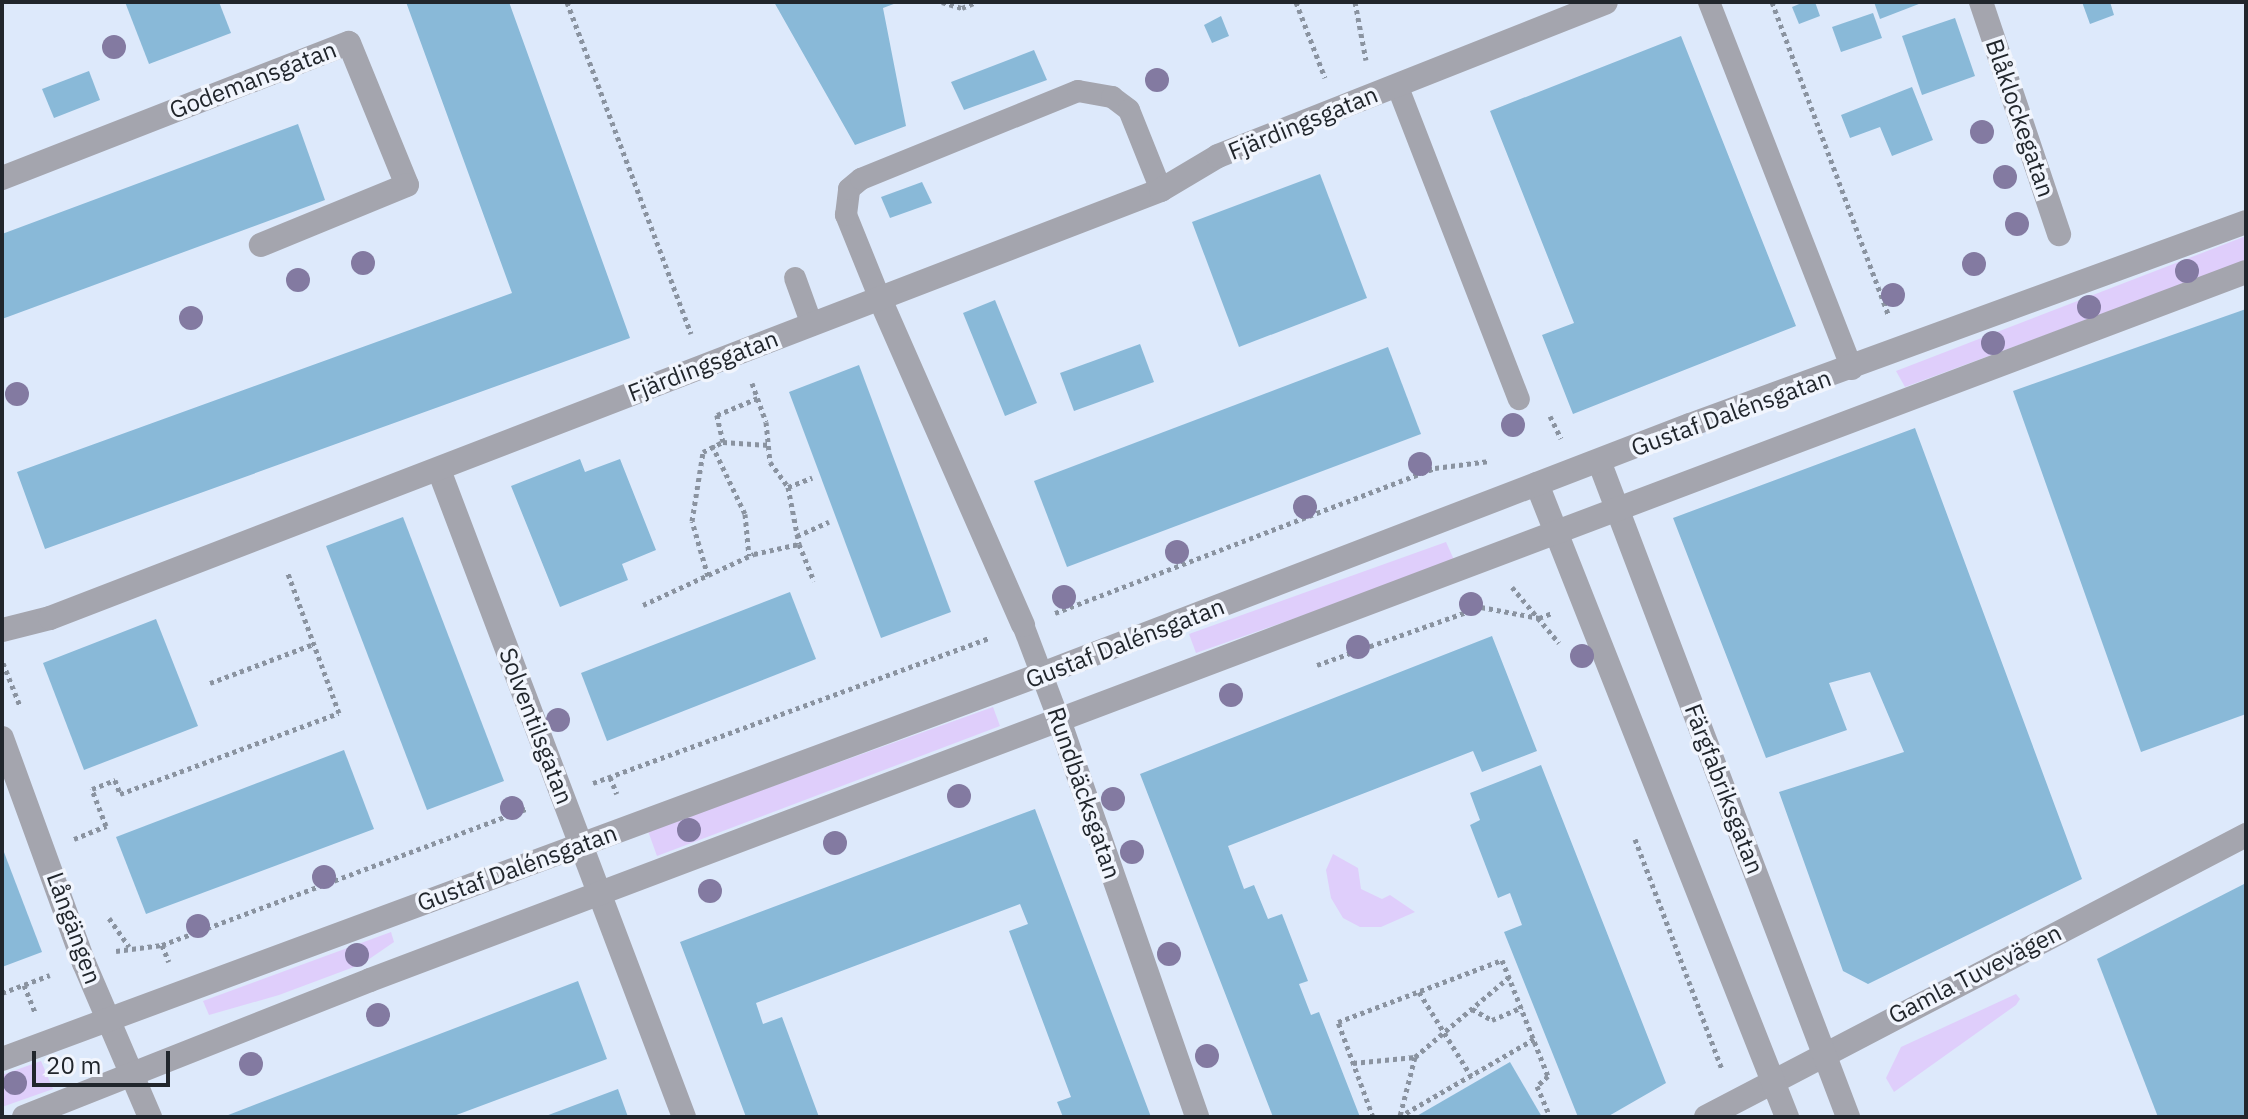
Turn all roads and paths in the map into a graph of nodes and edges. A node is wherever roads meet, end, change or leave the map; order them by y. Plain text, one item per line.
1 (567, 2) edge
2 (942, 2) edge
3 (976, 2) edge
4 (1296, 2) edge
5 (1355, 2) edge
6 (1606, 2) edge
7 (1709, 2) edge
8 (1772, 2) edge
9 (1981, 2) edge
10 (1397, 85) junction
11 (1373, 95) junction
12 (1336, 109) junction
13 (2, 178) edge
14 (1161, 190) junction
15 (2246, 222) edge
16 (2059, 234) dead end
17 (261, 245) dead end
18 (2246, 272) edge
19 (795, 278) dead end
20 (880, 299) junction
21 (812, 325) junction
22 (1840, 342) junction
23 (740, 352) junction
24 (703, 367) junction
25 (1852, 369) junction
26 (758, 398) junction
27 (1519, 399) dead end
28 (723, 442) junction
29 (712, 445) junction
30 (768, 445) junction
31 (1494, 461) dead end
32 (1599, 461) junction
33 (1465, 463) junction
34 (439, 470) junction
35 (812, 478) dead end
36 (1537, 484) junction
37 (788, 487) junction
38 (1481, 507) junction
39 (1617, 511) junction
40 (829, 522) dead end
41 (1557, 534) junction
42 (797, 536) junction
43 (799, 544) junction
44 (750, 556) junction
45 (1499, 556) junction
46 (287, 571) dead end
47 (708, 576) junction
48 (814, 581) dead end
49 (643, 605) dead end
50 (1023, 625) junction
51 (2, 630) edge
52 (314, 644) junction
53 (1562, 647) dead end
54 (1042, 674) junction
55 (210, 683) dead end
56 (1060, 723) junction
57 (2, 738) edge
58 (562, 795) junction
59 (1629, 823) dead end
60 (2246, 835) edge
61 (73, 839) dead end
62 (580, 843) junction
63 (599, 893) junction
64 (129, 947) dead end
65 (1509, 977) junction
66 (1419, 991) junction
67 (1522, 1007) junction
68 (1471, 1009) junction
69 (111, 1021) junction
70 (1445, 1033) junction
71 (1534, 1039) junction
72 (1824, 1051) junction
73 (1415, 1057) junction
74 (2, 1059) edge
75 (1353, 1063) junction
76 (133, 1075) junction
77 (1471, 1076) junction
78 (1773, 1078) junction
79 (1734, 1101) junction
80 (24, 1117) edge
81 (150, 1117) edge
82 (684, 1117) edge
83 (1197, 1117) edge
84 (1373, 1117) edge
85 (1399, 1117) edge
86 (1550, 1117) edge
87 (1706, 1117) edge
88 (1787, 1117) edge
89 (1848, 1117) edge

1 - 24 path
2 - 3 path
4 - 12 path
5 - 11 path
6 - 10 street, Fjärdingsgatan
7 - 22 lane
8 - 22 path
9 - 16 street, Blåklockegatan
10 - 11 street, Fjärdingsgatan
10 - 27 lane, Fjärdingsgatan
11 - 12 street, Fjärdingsgatan
12 - 14 street, Fjärdingsgatan
13 - 17 street, Godemansgatan
14 - 20 street, Fjärdingsgatan
14 - 20 lane
15 - 25 street, Gustaf Dalénsgatan
18 - 39 street, Gustaf Dalénsgatan
19 - 21 lane
20 - 21 street, Fjärdingsgatan
20 - 50 street, Rundbäcksgatan
21 - 23 street, Fjärdingsgatan
22 - 25 lane
23 - 24 street, Fjärdingsgatan
23 - 26 path
24 - 34 street, Fjärdingsgatan
25 - 32 street, Gustaf Dalénsgatan
26 - 28 path
26 - 30 path
28 - 29 path
28 - 30 path
29 - 44 path
29 - 47 path
30 - 37 path
31 - 33 path
32 - 36 street, Gustaf Dalénsgatan
32 - 39 street, Färgfabriksgatan
33 - 38 path
33 - 50 path
34 - 51 street, Fjärdingsgatan
34 - 58 street, Solventilsgatan
35 - 37 path
36 - 38 street, Gustaf Dalénsgatan
36 - 41 street
37 - 42 path
38 - 54 street, Gustaf Dalénsgatan
39 - 41 street, Gustaf Dalénsgatan
39 - 72 street, Färgfabriksgatan
40 - 42 path
41 - 45 street, Gustaf Dalénsgatan
41 - 78 street
42 - 43 path
43 - 44 path
43 - 48 path
44 - 47 path
45 - 53 path
45 - 56 street, Gustaf Dalénsgatan
46 - 52 path
47 - 49 path
50 - 54 lane, Rundbäcksgatan
50 - 58 path
52 - 55 path
52 - 61 path
54 - 56 lane, Rundbäcksgatan
54 - 62 street, Gustaf Dalénsgatan
56 - 63 street, Gustaf Dalénsgatan
56 - 83 street, Rundbäcksgatan
57 - 69 street, Långängen
58 - 62 street, Solventilsgatan
58 - 64 path
59 - 79 path
60 - 72 street, Gamla Tuvevägen
62 - 63 street, Solventilsgatan
62 - 69 street, Gustaf Dalénsgatan
63 - 76 street, Gustaf Dalénsgatan
63 - 82 street, Solventilsgatan
65 - 66 path
65 - 67 path
65 - 68 path
66 - 70 path
66 - 75 path
67 - 68 path
67 - 71 path
68 - 70 path
69 - 74 street, Gustaf Dalénsgatan
69 - 76 street, Långängen
70 - 73 path
70 - 77 path
71 - 77 path
71 - 86 path
72 - 78 street, Gamla Tuvevägen
72 - 89 street, Färgfabriksgatan
73 - 75 path
73 - 85 path
75 - 84 path
76 - 80 street, Gustaf Dalénsgatan
76 - 81 street, Långängen
77 - 85 path
78 - 79 street, Gamla Tuvevägen
78 - 88 street
79 - 87 street, Gamla Tuvevägen

